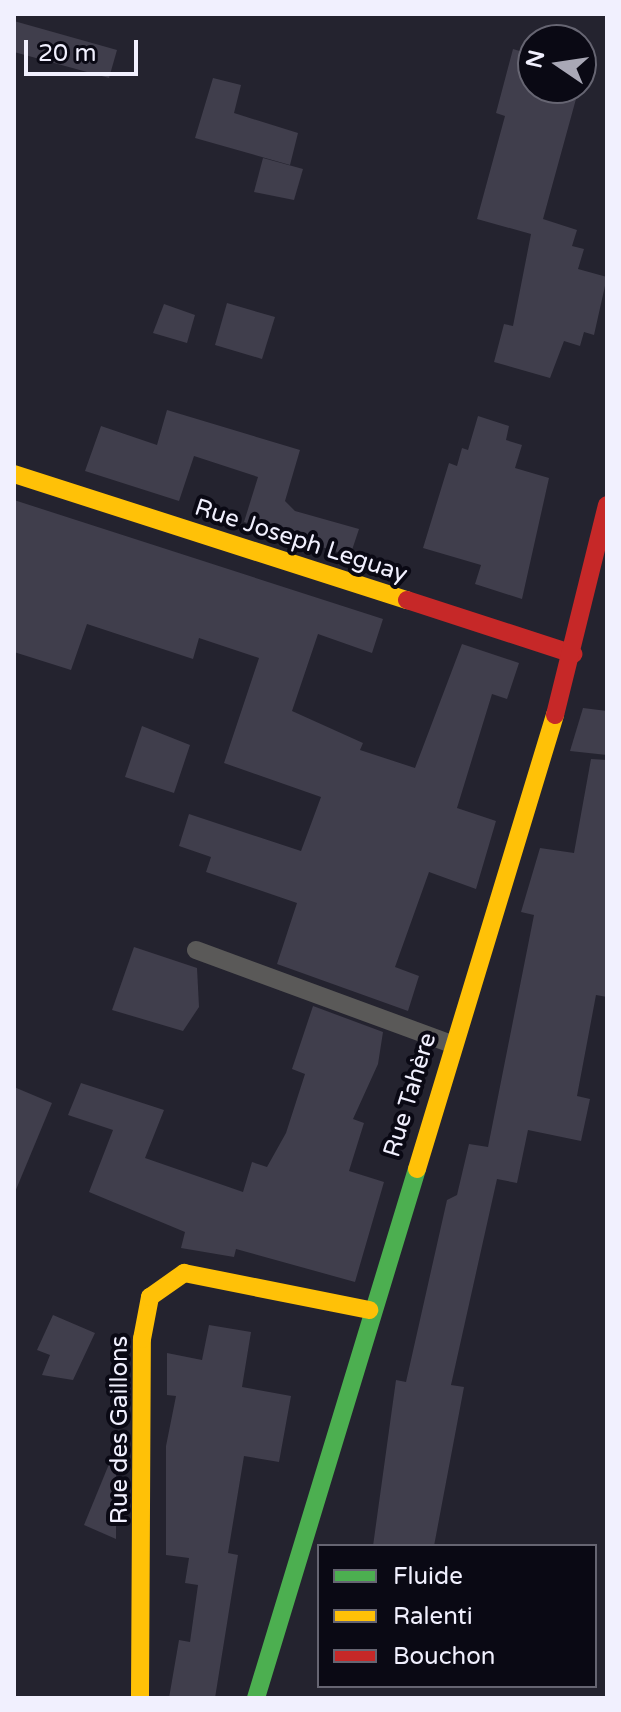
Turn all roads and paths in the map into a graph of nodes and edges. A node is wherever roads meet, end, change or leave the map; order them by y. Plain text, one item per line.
1 (14, 474) edge
2 (607, 505) edge
3 (573, 654) junction
4 (196, 950) dead end
5 (451, 1044) junction
6 (369, 1310) junction
7 (140, 1698) edge
8 (256, 1698) edge

1 - 3 street, Rue Joseph Leguay
2 - 3 street, Rue Tahère
3 - 5 street, Rue Tahère
4 - 5 lane
5 - 6 street, Rue Tahère
6 - 7 street, Rue des Gaillons
6 - 8 street, Rue Tahère

